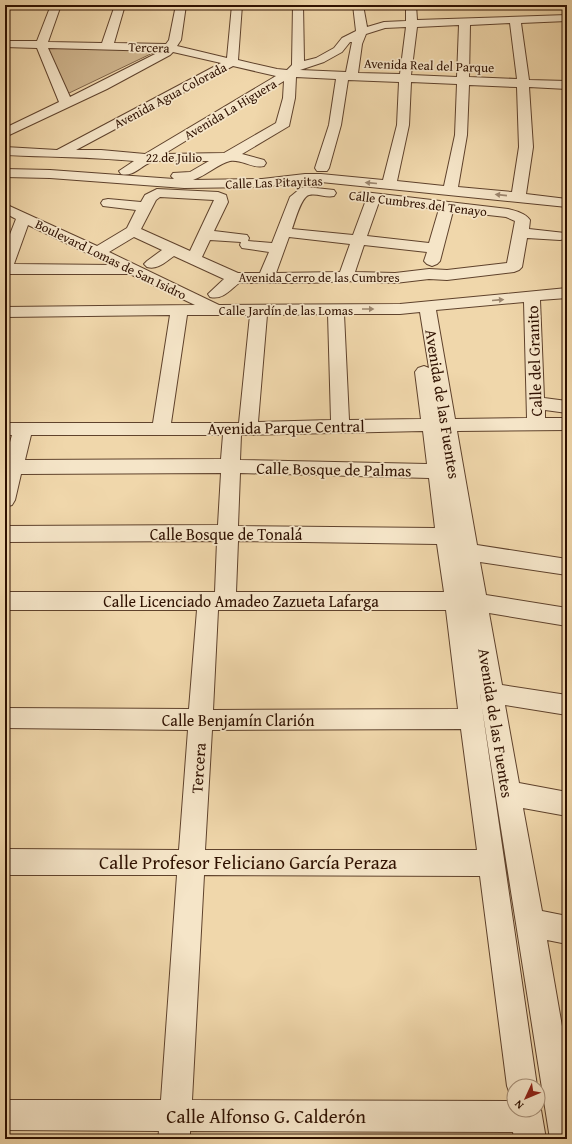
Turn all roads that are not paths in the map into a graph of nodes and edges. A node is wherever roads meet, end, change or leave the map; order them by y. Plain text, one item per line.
1 (56, 5) edge
2 (120, 5) edge
3 (181, 5) edge
4 (237, 5) edge
5 (298, 5) edge
6 (358, 5) edge
7 (411, 5) edge
8 (556, 5) edge
9 (507, 18) junction
10 (563, 18) edge
11 (465, 22) junction
12 (412, 24) junction
13 (362, 32) junction
14 (5, 44) edge
15 (40, 45) junction
16 (107, 46) junction
17 (171, 48) junction
18 (232, 62) junction
19 (294, 69) junction
20 (347, 75) junction
21 (405, 78) junction
22 (464, 80) junction
23 (523, 83) junction
24 (567, 85) edge
25 (66, 103) junction
26 (5, 133) edge
27 (5, 151) edge
28 (58, 154) junction
29 (228, 157) junction
30 (149, 158) junction
31 (259, 163) dead end
32 (322, 168) dead end
33 (126, 171) junction
34 (5, 173) edge
35 (29, 173) junction
36 (5, 183) edge
37 (389, 185) junction
38 (450, 190) junction
39 (567, 192) edge
40 (518, 197) junction
41 (374, 198) junction
42 (551, 200) junction
43 (108, 203) dead end
44 (567, 203) edge
45 (447, 206) junction
46 (144, 207) junction
47 (5, 208) edge
48 (24, 217) junction
49 (521, 226) junction
50 (133, 231) junction
51 (283, 232) junction
52 (206, 235) junction
53 (560, 236) dead end
54 (359, 241) junction
55 (277, 248) junction
56 (435, 248) junction
57 (174, 249) junction
58 (98, 252) junction
59 (194, 258) junction
60 (152, 264) dead end
61 (5, 268) edge
62 (135, 270) junction
63 (429, 274) junction
64 (452, 274) junction
65 (346, 276) junction
66 (235, 278) junction
67 (266, 278) junction
68 (310, 278) junction
69 (395, 278) junction
70 (567, 293) edge
71 (532, 297) junction
72 (311, 300) dead end
73 (216, 302) junction
74 (467, 303) junction
75 (414, 305) junction
76 (336, 309) junction
77 (259, 310) junction
78 (179, 311) junction
79 (7, 312) edge
80 (5, 328) edge
81 (536, 403) junction
82 (567, 406) edge
83 (439, 424) junction
84 (536, 424) junction
85 (567, 424) edge
86 (340, 426) junction
87 (14, 429) edge
88 (161, 429) junction
89 (240, 429) junction
90 (231, 466) junction
91 (9, 467) edge
92 (438, 472) junction
93 (5, 500) edge
94 (228, 533) junction
95 (5, 534) edge
96 (446, 536) junction
97 (468, 552) junction
98 (567, 566) edge
99 (5, 601) edge
100 (217, 601) junction
101 (466, 602) junction
102 (567, 617) edge
103 (491, 693) junction
104 (567, 705) edge
105 (5, 718) edge
106 (472, 719) junction
107 (201, 720) junction
108 (508, 793) junction
109 (567, 804) edge
110 (5, 862) edge
111 (192, 862) junction
112 (492, 863) junction
113 (530, 923) junction
114 (567, 930) edge
115 (521, 1078) edge
116 (562, 1081) edge
117 (5, 1115) edge
118 (527, 1122) edge
119 (175, 1128) edge
120 (566, 1139) edge

1 - 15 street
2 - 16 street
3 - 17 street
4 - 18 street, Avenida Agua Colorada
5 - 19 street
6 - 13 street
7 - 12 street
8 - 10 street
9 - 10 street
9 - 11 street
9 - 23 street
11 - 12 street
11 - 22 street
12 - 13 street
12 - 21 street
13 - 19 street
13 - 20 street
14 - 15 street, Tercera
15 - 16 street, Tercera
15 - 25 street
16 - 17 street, Tercera
17 - 18 street, Tercera
17 - 25 street
18 - 19 street, Tercera
18 - 28 street, Avenida Agua Colorada
19 - 20 street, Avenida Real del Parque
19 - 29 street, 22 de Julio
19 - 30 street, Avenida La Higuera
20 - 21 street, Avenida Real del Parque
20 - 32 street
21 - 22 street, Avenida Real del Parque
21 - 37 street
22 - 23 street, Avenida Real del Parque
22 - 38 street
23 - 24 street, Avenida Real del Parque
23 - 40 street
25 - 26 street
27 - 28 street, 22 de Julio
28 - 30 street, 22 de Julio
29 - 30 street, 22 de Julio
29 - 31 street
29 - 33 street
30 - 33 street, Avenida La Higuera
33 - 35 street
34 - 35 street, Calle Las Pitayitas
35 - 36 street
37 -> 35 street, Calle Las Pitayitas
37 - 38 street, Calle Las Pitayitas
40 -> 38 street, Calle Las Pitayitas
39 - 42 street
40 - 42 street, Calle Las Pitayitas
41 - 45 street, Calle Cumbres del Tenayo
41 - 51 street, Calle Cumbres del Tenayo
41 - 54 street
42 - 44 street, Calle Las Pitayitas
43 - 46 street
45 - 49 street, Calle Cumbres del Tenayo
45 - 56 street
46 - 50 street
46 - 52 street
47 - 48 street, Boulevard Lomas de San Isidro
48 - 58 street, Boulevard Lomas de San Isidro
48 - 61 street
49 - 53 street, Calle Cumbres del Tenayo
49 - 64 street, Avenida Cerro de las Cumbres
50 - 57 street, Avenida Cerro de las Cumbres
50 - 58 street
51 - 54 street
51 - 55 street
52 - 55 street
52 - 59 street
54 - 56 street
54 - 65 street
55 - 67 street
56 - 63 street
57 - 59 street, Avenida Cerro de las Cumbres
57 - 60 street
58 - 62 street, Boulevard Lomas de San Isidro
59 - 66 street, Avenida Cerro de las Cumbres
61 - 62 street
62 - 73 street, Boulevard Lomas de San Isidro
63 - 64 street, Avenida Cerro de las Cumbres
63 - 69 street, Avenida Cerro de las Cumbres
64 - 74 street
65 - 68 street, Avenida Cerro de las Cumbres
65 - 69 street, Avenida Cerro de las Cumbres
66 - 67 street, Avenida Cerro de las Cumbres
66 - 73 street
67 - 68 street, Avenida Cerro de las Cumbres
68 - 72 street
69 - 75 street, Avenida de las Fuentes
70 - 71 street, Calle Jardín de las Lomas
74 -> 71 street, Calle Jardín de las Lomas
71 - 81 street, Calle del Granito
73 - 77 street, Calle Jardín de las Lomas
73 - 78 street, Calle Jardín de las Lomas
74 - 75 street, Calle Jardín de las Lomas
76 -> 75 street, Calle Jardín de las Lomas
75 - 83 street, Avenida de las Fuentes
76 - 77 street, Calle Jardín de las Lomas
76 - 86 street
77 - 89 street, Tercera
78 - 79 street, Calle Jardín de las Lomas
78 - 88 street
79 - 80 street
81 - 82 street
81 - 84 street, Calle del Granito
83 - 84 street, Avenida Parque Central
83 - 86 street, Avenida Parque Central
83 - 92 street, Avenida de las Fuentes
83 - 97 street, Avenida de las Fuentes
84 - 85 street, Avenida Parque Central
86 - 89 street, Avenida Parque Central
87 - 88 street, Avenida Parque Central
87 - 91 street
88 - 89 street, Avenida Parque Central
89 - 90 street, Tercera
90 - 91 street, Calle Bosque de Palmas
90 - 92 street, Calle Bosque de Palmas
90 - 94 street, Tercera
91 - 93 street
92 - 96 street, Avenida de las Fuentes
94 - 95 street, Calle Bosque de Tonalá
94 - 96 street, Calle Bosque de Tonalá
94 - 100 street, Tercera
96 - 101 street, Avenida de las Fuentes
97 - 98 street
97 - 101 street, Avenida de las Fuentes
99 - 100 street, Calle Licenciado Amadeo Zazueta Lafarga
100 - 101 street, Calle Licenciado Amadeo Zazueta Lafarga
100 - 107 street, Tercera
101 - 102 street, Calle Licenciado Amadeo Zazueta Lafarga
101 - 103 street, Avenida de las Fuentes
101 - 106 street, Avenida de las Fuentes
103 - 104 street
103 - 108 street, Avenida de las Fuentes
105 - 107 street, Calle Benjamín Clarión
106 - 107 street, Calle Benjamín Clarión
106 - 112 street, Avenida de las Fuentes
107 - 111 street, Tercera
108 - 109 street
108 - 113 street, Avenida de las Fuentes
110 - 111 street, Calle Profesor Feliciano García Peraza
111 - 112 street, Calle Profesor Feliciano García Peraza
111 - 119 street, Tercera
112 - 115 street, Avenida de las Fuentes
113 - 114 street
113 - 116 street, Avenida de las Fuentes
116 - 120 street, Avenida de las Fuentes
117 - 119 street, Calle Alfonso G. Calderón
118 - 119 street, Calle Alfonso G. Calderón

